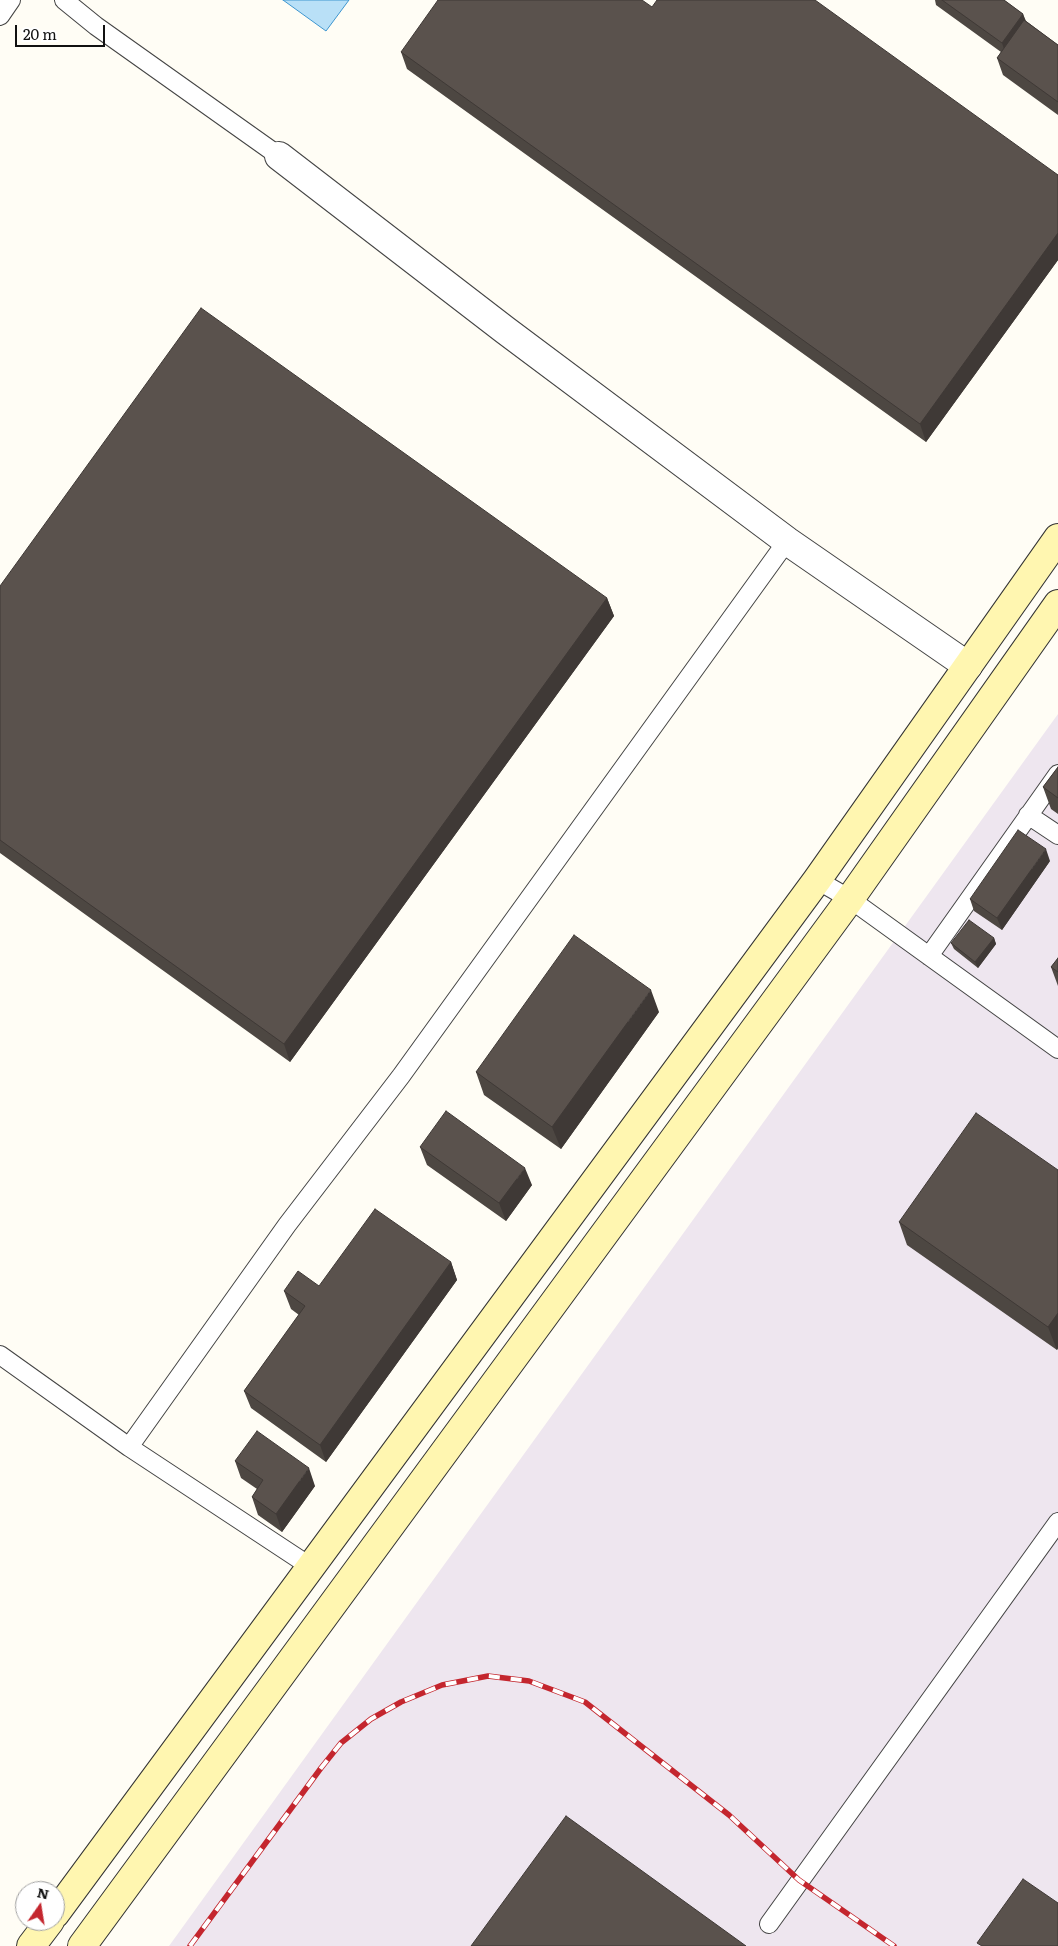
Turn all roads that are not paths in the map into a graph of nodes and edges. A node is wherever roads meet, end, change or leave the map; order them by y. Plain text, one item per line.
1 (11, 0) edge
2 (64, 0) edge
3 (0, 16) edge
4 (279, 156) joint
5 (1058, 538) edge
6 (787, 541) junction
7 (1058, 604) edge
8 (968, 666) junction
9 (1058, 774) edge
10 (1028, 815) junction
11 (1058, 835) edge
12 (817, 880) junction
13 (850, 899) junction
14 (929, 956) junction
15 (1058, 1049) edge
16 (0, 1355) edge
17 (129, 1447) junction
18 (1058, 1522) edge
19 (311, 1567) junction
20 (65, 1900) edge
21 (769, 1924) dead end
22 (42, 1931) edge
23 (31, 1946) edge
24 (82, 1946) edge

1 - 3 lane
2 - 4 lane
4 - 6 street
5 - 8 street
6 - 8 street
6 - 17 lane
7 - 13 street
8 - 12 street
9 - 10 lane
10 - 11 lane
10 - 14 lane
12 - 13 lane
12 - 19 street
13 - 14 lane
13 - 24 street
14 - 15 lane
16 - 17 lane
17 - 19 lane
18 - 21 lane
19 - 20 street
22 - 23 street

